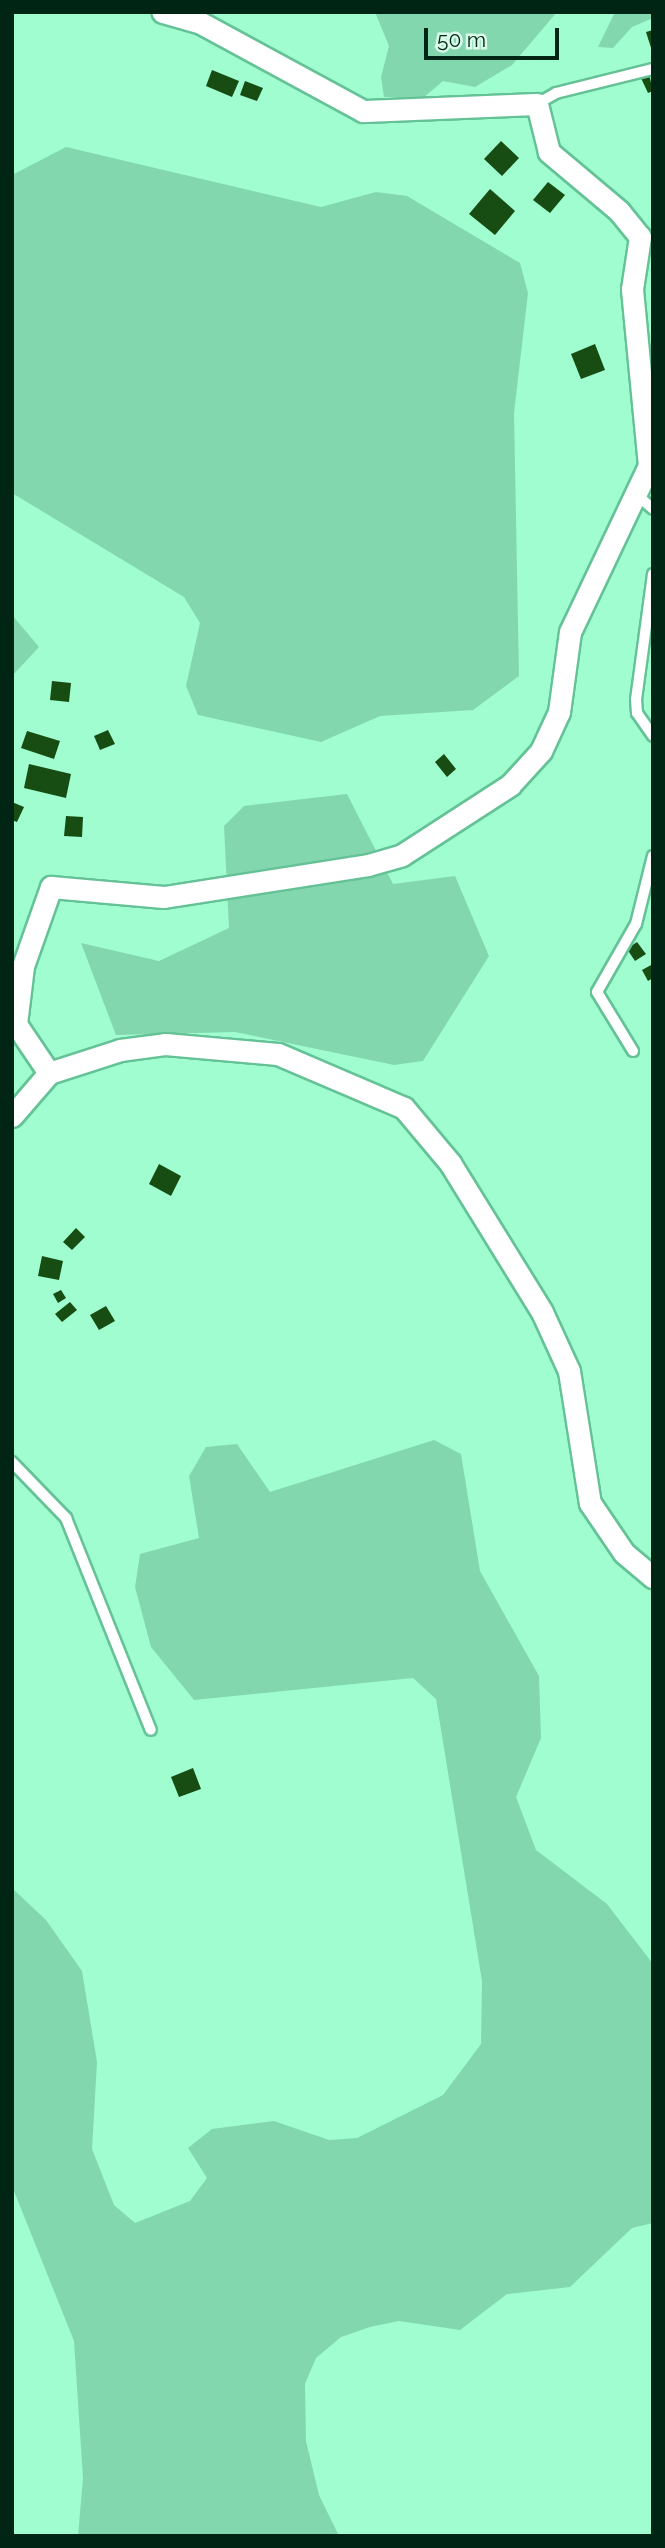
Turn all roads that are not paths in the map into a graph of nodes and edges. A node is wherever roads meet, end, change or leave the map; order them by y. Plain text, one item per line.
1 (163, 12) edge
2 (653, 69) edge
3 (537, 104) junction
4 (647, 368) edge
5 (645, 502) edge
6 (653, 574) edge
7 (653, 736) edge
8 (653, 856) edge
9 (633, 1051) dead end
10 (49, 1073) junction
11 (12, 1116) edge
12 (12, 1462) edge
13 (653, 1577) edge
14 (151, 1730) dead end

1 - 3 street
2 - 3 lane
3 - 4 street
4 - 5 street
5 - 10 street
6 - 7 lane
8 - 9 lane
10 - 11 street
10 - 13 street
12 - 14 lane

